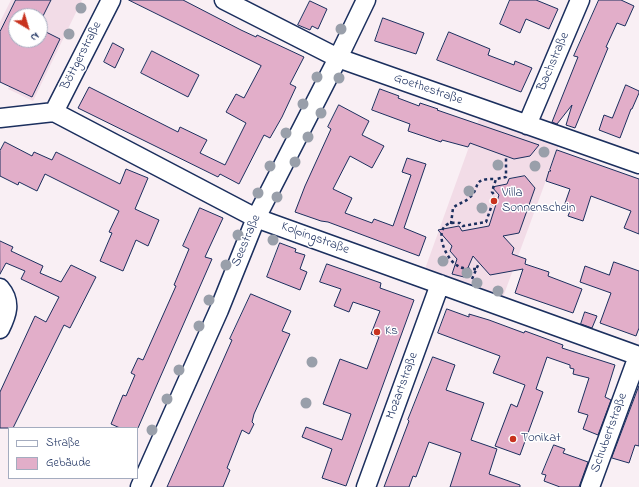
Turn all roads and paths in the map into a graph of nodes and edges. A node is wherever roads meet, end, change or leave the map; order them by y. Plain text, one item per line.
1 (111, 0) edge
2 (224, 0) edge
3 (366, 0) edge
4 (580, 0) edge
5 (338, 58) junction
6 (54, 112) junction
7 (0, 118) edge
8 (527, 125) junction
9 (506, 156) dead end
10 (639, 164) edge
11 (496, 179) junction
12 (256, 218) junction
13 (451, 224) junction
14 (476, 270) dead end
15 (440, 284) junction
16 (0, 288) edge
17 (0, 329) edge
18 (638, 356) edge
19 (140, 487) edge
20 (366, 487) edge
21 (590, 487) edge

1 - 6 street, Böttgerstraße
2 - 5 street, Goethestraße
3 - 5 street, Seestraße
4 - 8 street, Bachstraße
5 - 8 street, Goethestraße
5 - 12 street, Seestraße
6 - 7 street
6 - 12 street, Kolpingstraße
8 - 10 street, Goethestraße
9 - 11 path
11 - 13 path
11 - 13 path
12 - 15 street, Kolpingstraße
12 - 19 street, Seestraße
13 - 14 path
15 - 18 street, Kolpingstraße
15 - 20 street, Mozartstraße
16 - 17 street
18 - 21 street, Schubertstraße

